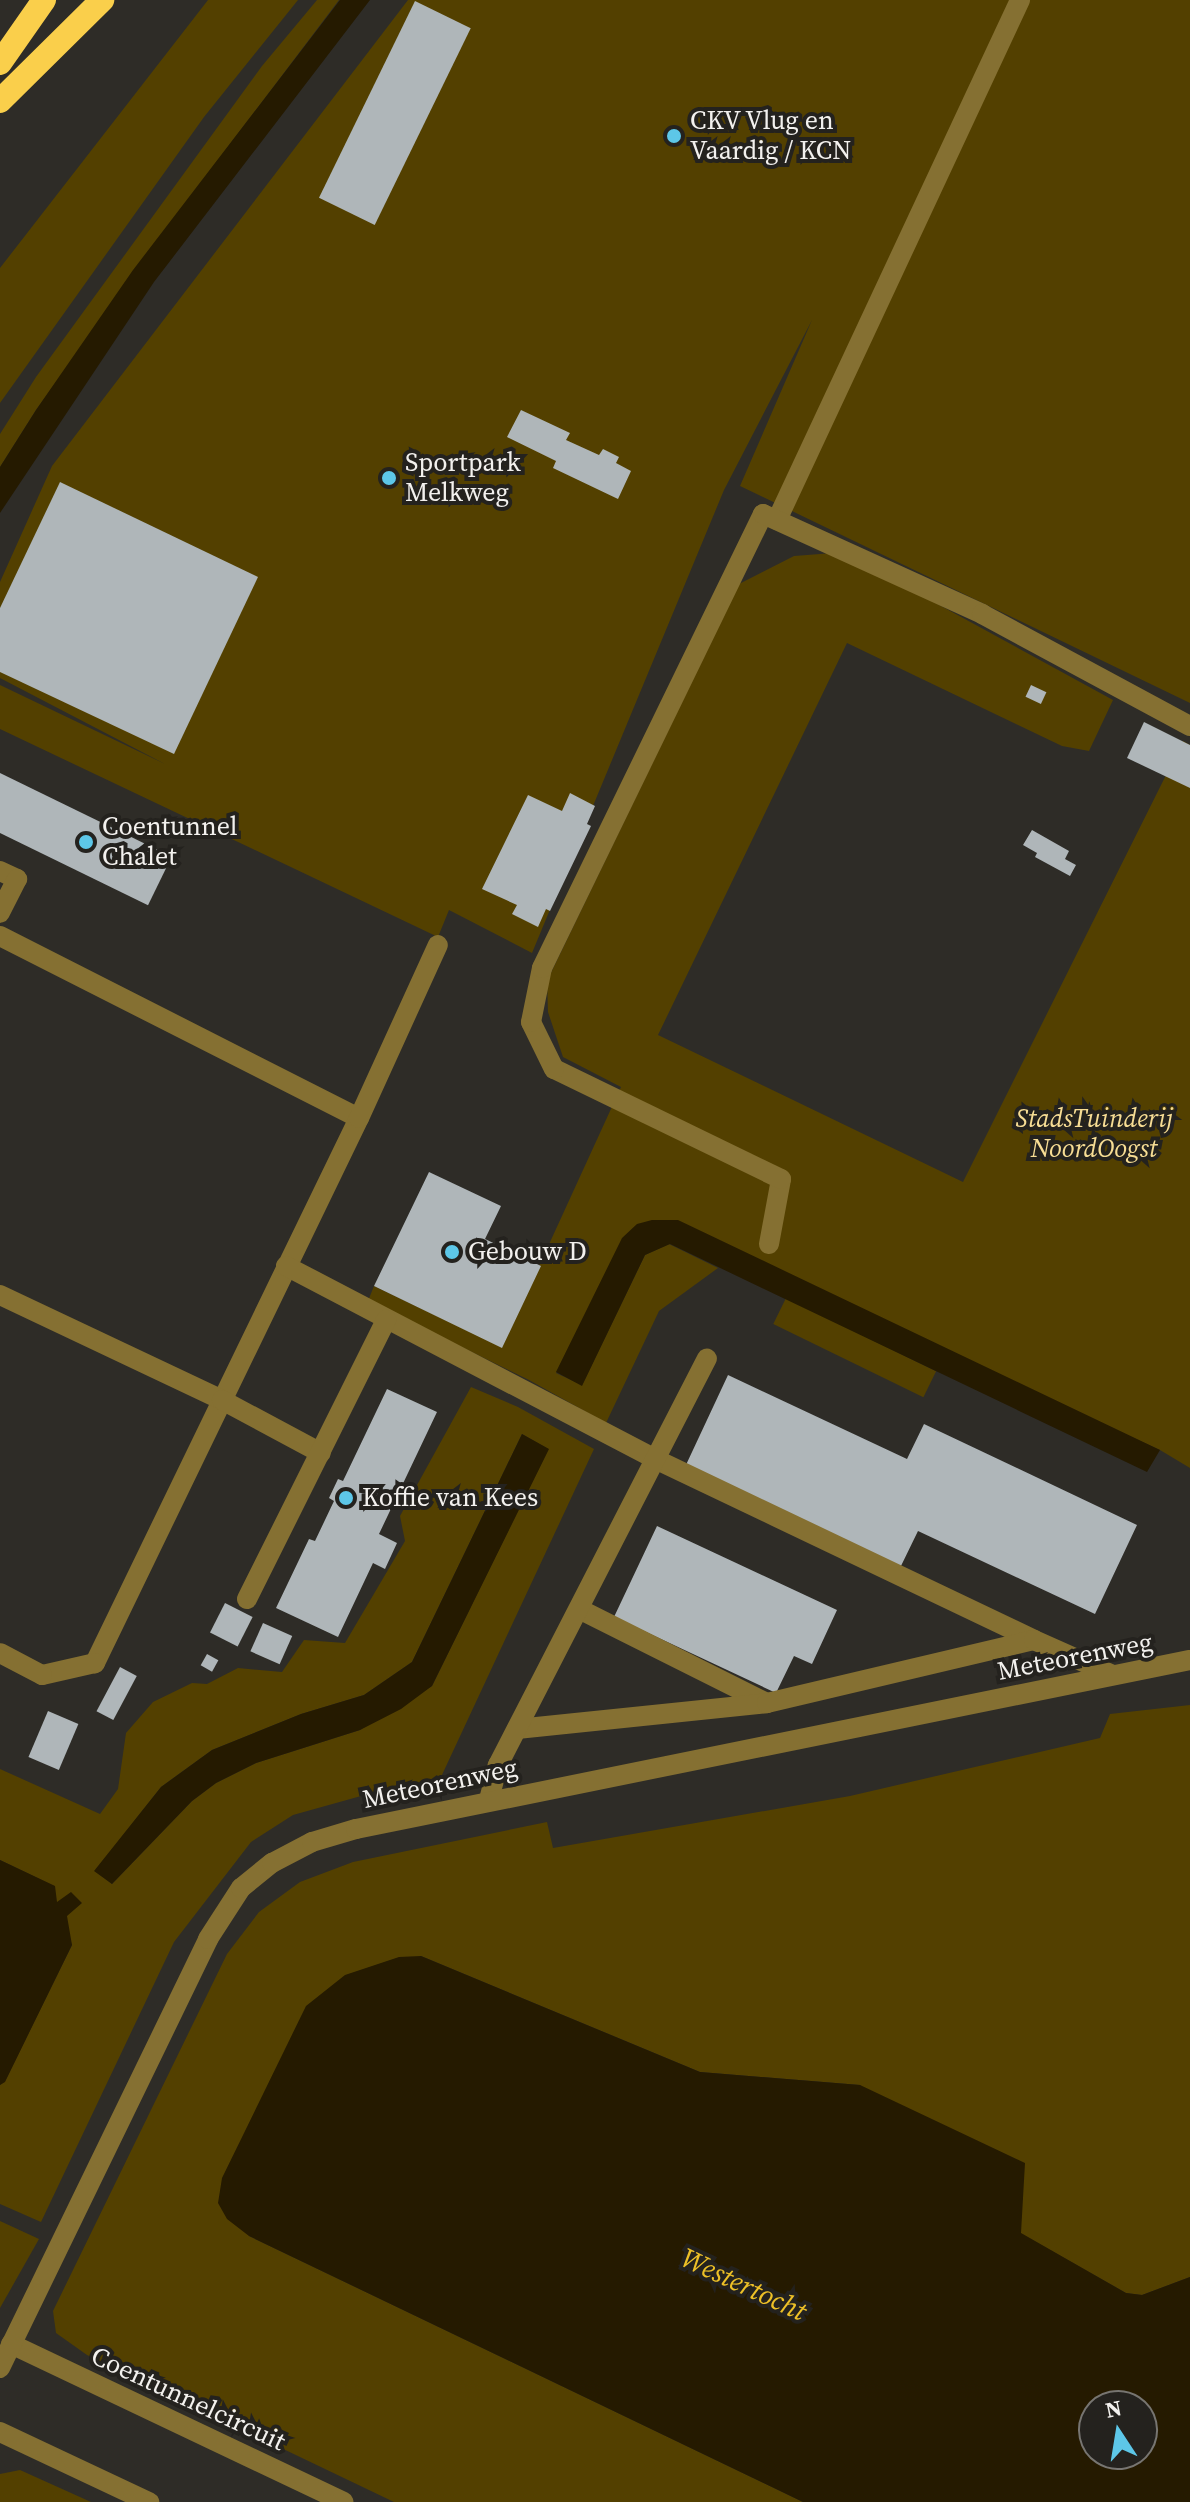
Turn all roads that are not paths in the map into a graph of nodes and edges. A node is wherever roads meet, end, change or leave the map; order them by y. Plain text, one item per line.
1 (44, 0) edge
2 (102, 0) edge
3 (1020, 0) edge
4 (0, 63) edge
5 (0, 101) edge
6 (777, 520) junction
7 (1190, 726) edge
8 (0, 871) edge
9 (0, 913) edge
10 (0, 936) edge
11 (438, 945) dead end
12 (359, 1118) junction
13 (769, 1244) dead end
14 (286, 1266) junction
15 (0, 1295) edge
16 (386, 1320) junction
17 (707, 1359) dead end
18 (222, 1400) junction
19 (321, 1453) junction
20 (655, 1459) junction
21 (247, 1599) dead end
22 (579, 1609) junction
23 (1034, 1640) junction
24 (0, 1653) edge
25 (1190, 1660) edge
26 (1113, 1675) junction
27 (767, 1703) junction
28 (517, 1729) junction
29 (489, 1800) junction
30 (11, 2344) junction
31 (0, 2368) edge
32 (0, 2432) edge
33 (149, 2502) edge
34 (343, 2502) edge

1 - 4 highway
2 - 5 highway
3 - 6 street
6 - 7 street
6 - 13 street
8 - 9 street
10 - 12 street
11 - 12 street
12 - 14 street
14 - 16 street
14 - 18 street
15 - 18 street
16 - 19 street
16 - 20 street
17 - 20 street
18 - 19 street
18 - 24 street
19 - 21 street
20 - 22 street
20 - 23 street
22 - 27 street
22 - 28 street
23 - 26 street
23 - 27 street
25 - 26 street, Meteorenweg
26 - 29 street, Meteorenweg
27 - 28 street
28 - 29 street
29 - 30 street, Meteorenweg
30 - 31 street, Meteorenweg
30 - 34 street, Coentunnelcircuit
32 - 33 street

